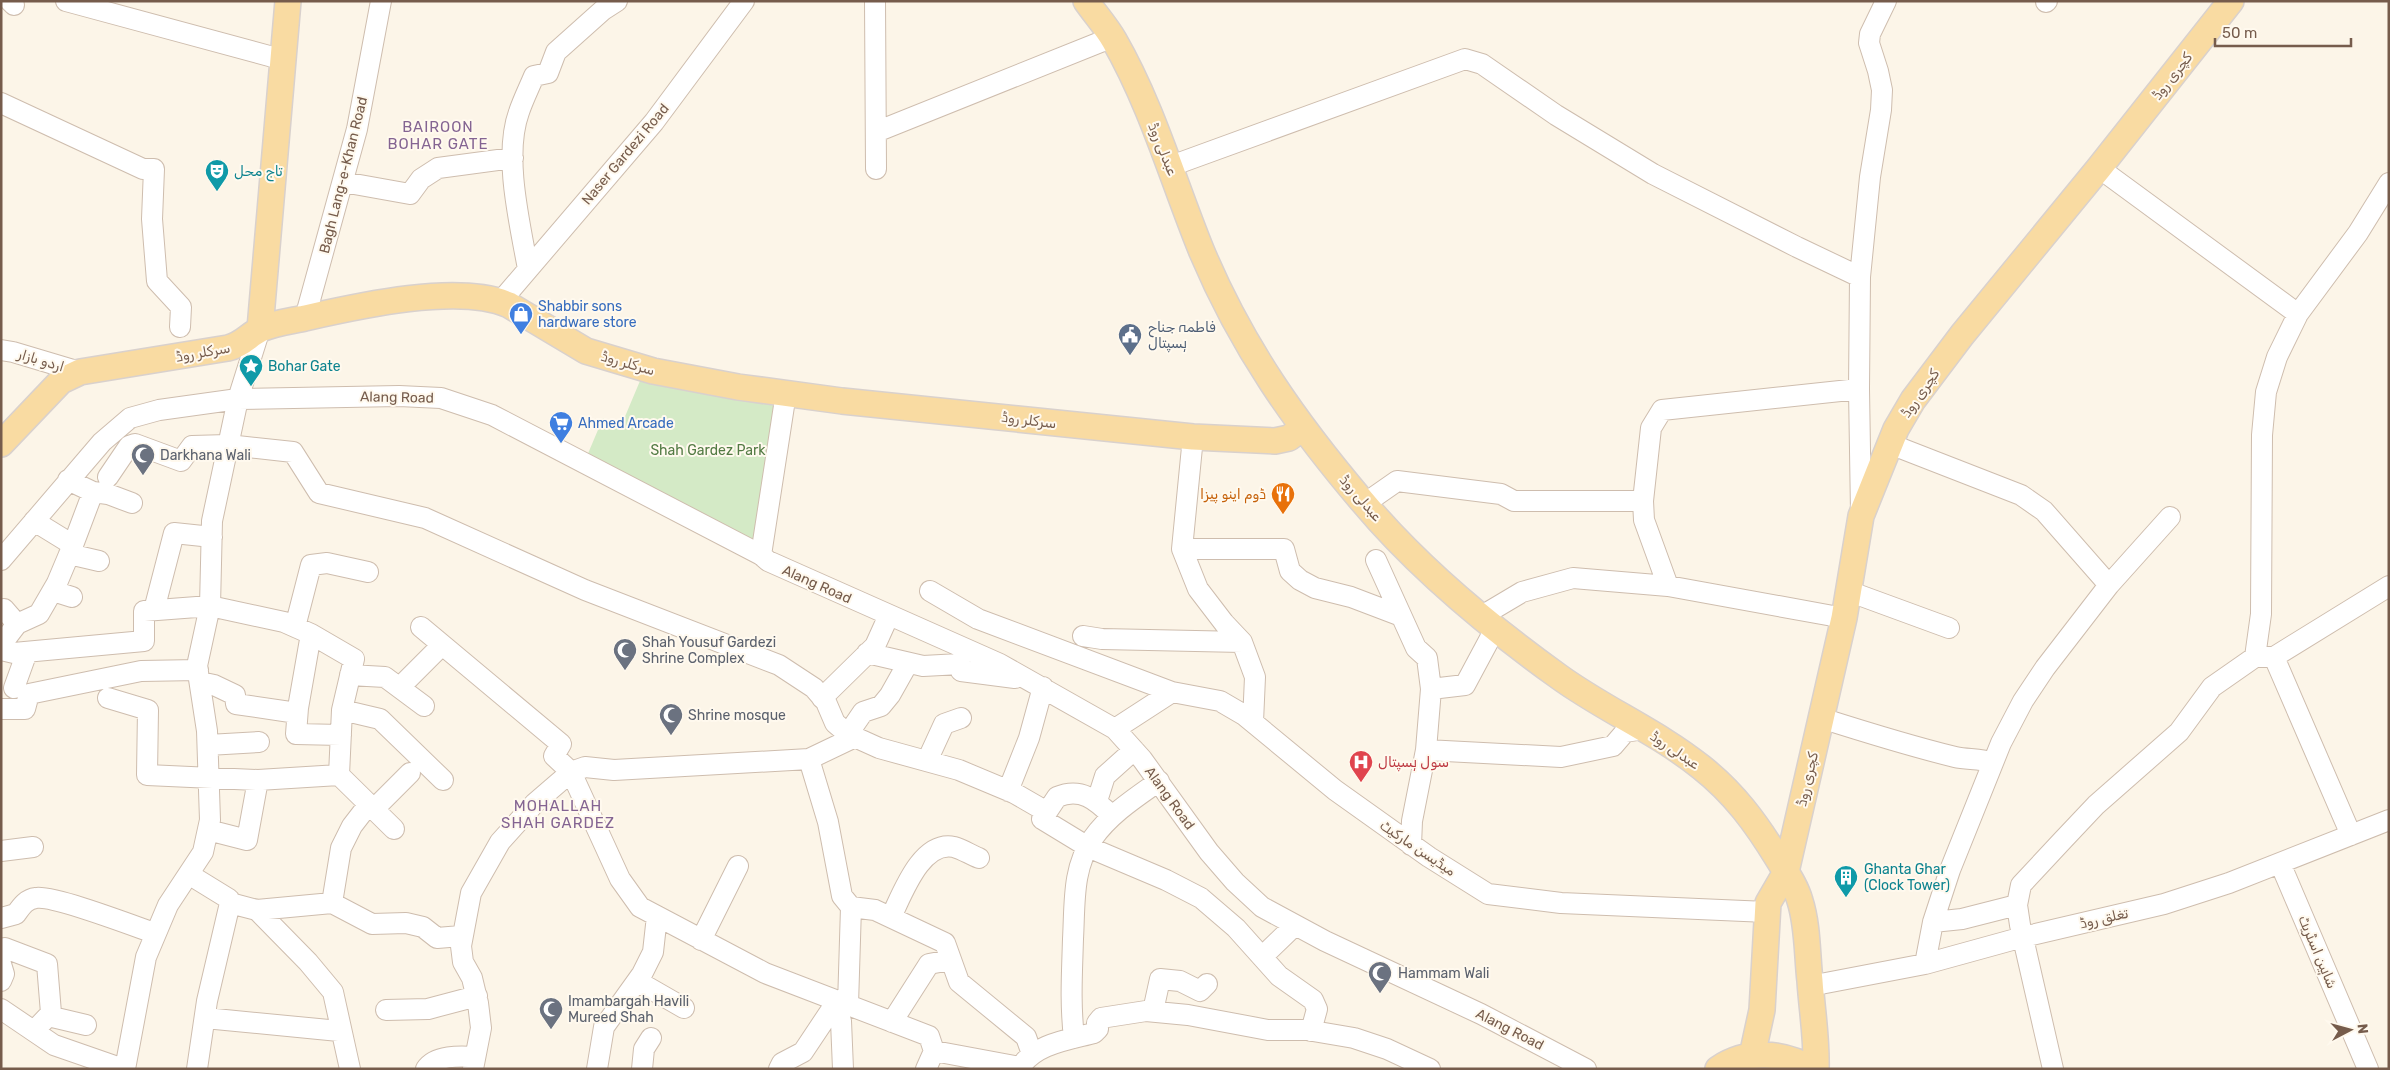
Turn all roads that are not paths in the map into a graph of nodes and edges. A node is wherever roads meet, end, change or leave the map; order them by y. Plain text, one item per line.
1 (66, 1) edge
2 (288, 1) edge
3 (381, 1) edge
4 (617, 1) edge
5 (744, 1) edge
6 (875, 1) edge
7 (1086, 1) edge
8 (1886, 1) edge
9 (2231, 1) edge
10 (1113, 37) junction
11 (284, 60) junction
12 (1, 103) edge
13 (876, 132) junction
14 (513, 158) junction
15 (1171, 166) junction
16 (2099, 168) junction
17 (876, 169) dead end
18 (342, 182) junction
19 (2389, 183) edge
20 (528, 269) junction
21 (1860, 277) junction
22 (501, 301) junction
23 (2298, 314) junction
24 (305, 318) junction
25 (180, 327) dead end
26 (260, 329) junction
27 (1, 350) edge
28 (80, 372) junction
29 (1859, 389) junction
30 (786, 393) junction
31 (238, 399) junction
32 (1302, 428) junction
33 (1193, 437) junction
34 (1, 444) edge
35 (1890, 444) junction
36 (228, 445) junction
37 (108, 477) dead end
38 (68, 480) junction
39 (94, 492) junction
40 (1643, 501) junction
41 (132, 503) dead end
42 (1364, 504) junction
43 (1861, 516) junction
44 (2170, 517) dead end
45 (34, 521) junction
46 (212, 537) junction
47 (1182, 549) junction
48 (71, 550) junction
49 (761, 555) junction
50 (1, 560) edge
51 (1376, 560) dead end
52 (98, 561) dead end
53 (368, 572) dead end
54 (2109, 585) junction
55 (1668, 586) junction
56 (2389, 586) edge
57 (53, 591) junction
58 (930, 591) dead end
59 (1848, 591) junction
60 (72, 597) dead end
61 (210, 606) junction
62 (154, 610) junction
63 (1, 612) edge
64 (889, 616) junction
65 (1401, 616) junction
66 (1844, 618) junction
67 (1488, 623) junction
68 (17, 624) junction
69 (421, 627) dead end
70 (1949, 628) dead end
71 (303, 631) junction
72 (1083, 636) dead end
73 (1242, 642) junction
74 (1, 645) edge
75 (442, 645) junction
76 (1, 650) edge
77 (27, 652) junction
78 (868, 653) junction
79 (2265, 657) junction
80 (908, 663) junction
81 (350, 675) junction
82 (199, 676) junction
83 (1037, 684) junction
84 (400, 687) junction
85 (14, 688) dead end
86 (1431, 689) junction
87 (1172, 692) junction
88 (108, 698) dead end
89 (822, 698) junction
90 (424, 706) dead end
91 (1, 709) edge
92 (342, 710) junction
93 (297, 713) junction
94 (961, 718) dead end
95 (1820, 718) junction
96 (1253, 722) junction
97 (1115, 729) junction
98 (1644, 729) junction
99 (341, 735) junction
100 (852, 736) junction
101 (258, 742) dead end
102 (208, 745) junction
103 (1134, 750) junction
104 (1426, 750) junction
105 (809, 759) junction
106 (927, 761) junction
107 (1993, 763) junction
108 (571, 772) junction
109 (410, 773) dead end
110 (339, 774) junction
111 (210, 777) junction
112 (258, 780) junction
113 (443, 780) dead end
114 (1159, 781) junction
115 (1008, 791) junction
116 (1097, 801) junction
117 (371, 806) junction
118 (1047, 812) junction
119 (1112, 816) junction
120 (2389, 820) edge
121 (394, 829) dead end
122 (208, 830) junction
123 (2351, 835) junction
124 (1411, 845) junction
125 (33, 847) dead end
126 (1088, 847) junction
127 (1, 852) edge
128 (979, 858) dead end
129 (2280, 863) junction
130 (738, 866) dead end
131 (1786, 872) junction
132 (190, 875) junction
133 (230, 903) junction
134 (332, 903) junction
135 (2017, 905) junction
136 (851, 907) junction
137 (257, 910) junction
138 (1767, 912) junction
139 (9, 916) edge
140 (657, 916) junction
141 (891, 917) junction
142 (1933, 922) junction
143 (1295, 925) junction
144 (154, 934) junction
145 (461, 936) junction
146 (2023, 937) junction
147 (702, 940) junction
148 (1262, 957) junction
149 (2, 958) edge
150 (950, 960) junction
151 (1925, 964) junction
152 (1, 981) edge
153 (637, 981) junction
154 (1207, 984) dead end
155 (1810, 986) junction
156 (476, 996) junction
157 (840, 1005) junction
158 (684, 1008) dead end
159 (1, 1009) edge
160 (386, 1010) dead end
161 (1153, 1012) junction
162 (48, 1016) junction
163 (205, 1018) junction
164 (892, 1022) junction
165 (86, 1025) dead end
166 (34, 1031) junction
167 (340, 1031) junction
168 (1311, 1031) junction
169 (651, 1038) dead end
170 (1074, 1038) junction
171 (1752, 1056) junction
172 (930, 1060) edge
173 (84, 1062) edge
174 (961, 1062) edge
175 (474, 1063) edge
176 (1024, 1063) edge
177 (124, 1069) edge
178 (196, 1069) edge
179 (350, 1069) edge
180 (426, 1069) edge
181 (597, 1069) edge
182 (642, 1069) edge
183 (779, 1069) edge
184 (843, 1069) edge
185 (1430, 1069) edge
186 (1586, 1069) edge
187 (1718, 1069) edge
188 (1810, 1069) edge
189 (1816, 1069) edge
190 (2053, 1069) edge
191 (2368, 1069) edge

1 - 11 street
2 - 11 main road
3 - 18 street, Bagh Lang-e-Khan Road
4 - 14 street
5 - 20 street, Naser Gardezi Road
6 - 13 street
7 - 10 main road, عبدلی روڈ
8 - 21 street
9 - 16 main road, کچری روڈ
10 - 13 street
10 - 15 main road, عبدلی روڈ
11 - 26 main road
12 - 25 street
13 - 17 street
14 - 18 street
14 - 20 street
15 - 21 street
15 - 32 main road, عبدلی روڈ
16 - 23 street
16 - 35 main road, کچری روڈ
18 - 24 street, Bagh Lang-e-Khan Road
19 - 23 street
20 - 22 street, Naser Gardezi Road
21 - 29 street
22 - 24 main road, سرکلر روڈ
22 - 30 main road, سرکلر روڈ
23 - 79 street
24 - 26 main road, سرکلر روڈ
26 - 28 main road, سرکلر روڈ
26 - 31 street
27 - 28 street, اردو بازار
28 - 34 main road, سرکلر روڈ
29 - 40 street
29 - 43 street
30 - 33 main road, سرکلر روڈ
30 - 49 street
31 - 36 street
31 - 38 street, Alang Road
31 - 49 street, Alang Road
32 - 33 main road, سرکلر روڈ
32 - 42 main road, عبدلی روڈ
33 - 47 street
35 - 43 main road, کچری روڈ
35 - 54 street
36 - 37 street
36 - 46 street
36 - 89 street
38 - 39 street
38 - 45 street, Alang Road
39 - 41 street
39 - 48 street
40 - 42 street
40 - 55 street
42 - 67 main road, عبدلی روڈ
43 - 59 main road, کچری روڈ
44 - 54 street
45 - 48 street
45 - 50 street, Alang Road
46 - 61 street
46 - 62 street
47 - 65 street
47 - 73 street
48 - 52 street
48 - 57 street
49 - 64 street, Alang Road
51 - 65 street
53 - 71 street
54 - 107 street
55 - 66 street
55 - 67 street
56 - 79 street
57 - 60 street
57 - 68 street
58 - 87 street, میڈیسن مارکیٹ
59 - 66 main road, کچری روڈ
59 - 70 street
61 - 62 street
61 - 71 street
61 - 82 street
62 - 77 street
63 - 68 street
64 - 78 street
64 - 83 street, Alang Road
65 - 86 street
66 - 95 main road, کچری روڈ
67 - 86 street
67 - 98 main road, عبدلی روڈ
68 - 74 street
69 - 75 street
71 - 81 street
71 - 93 street
72 - 73 street
73 - 96 street
75 - 84 street
75 - 108 street
76 - 77 street
77 - 85 street
78 - 80 street
78 - 89 street
79 - 123 street
79 - 135 street
80 - 83 street
80 - 100 street
81 - 84 street
81 - 92 street
82 - 91 street
82 - 93 street
82 - 102 street
83 - 97 street, Alang Road
83 - 115 street
84 - 90 street
86 - 104 street
87 - 96 street, میڈیسن مارکیٹ
87 - 97 street
88 - 111 street
89 - 100 street
92 - 99 street
92 - 113 street
93 - 99 street
94 - 106 street
95 - 107 street
95 - 131 main road, کچری روڈ
96 - 124 street, میڈیسن مارکیٹ
97 - 103 street, Alang Road
98 - 104 street
98 - 131 main road, عبدلی روڈ
99 - 110 street
100 - 105 street
100 - 106 street
101 - 102 street
102 - 111 street
103 - 114 street, Alang Road
103 - 116 street
104 - 124 street
105 - 108 street
105 - 136 street
106 - 115 street
107 - 142 street
108 - 140 street
108 - 145 street
109 - 117 street
110 - 112 street
110 - 117 street
111 - 112 street
111 - 122 street
112 - 122 street
114 - 119 street
114 - 143 street, Alang Road
115 - 118 street
116 - 118 street
116 - 119 street
117 - 121 street
117 - 134 street
118 - 126 street
119 - 126 street
120 - 123 street, تغلق روڈ
122 - 132 street
123 - 129 street, تغلق روڈ
124 - 138 street, میڈیسن مارکیٹ
125 - 127 street
126 - 148 street
126 - 170 street
128 - 141 street
129 - 146 street, تغلق روڈ
129 - 191 street, شاہین اسٹریٹ
130 - 147 street
131 - 138 main road
131 - 155 main road, عبدلی روڈ
132 - 133 street
132 - 144 street
133 - 137 street
133 - 163 street
134 - 137 street
134 - 145 street
135 - 142 street
135 - 146 street
136 - 141 street
136 - 157 street
137 - 167 street
138 - 171 main road
139 - 144 street
139 - 149 street
140 - 147 street
140 - 153 street
141 - 150 street
142 - 151 street
143 - 148 street
143 - 186 street, Alang Road
144 - 177 street
145 - 156 street
146 - 151 street, تغلق روڈ
146 - 190 street
147 - 157 street
148 - 168 street
149 - 152 street
149 - 162 street
150 - 164 street
150 - 176 street
151 - 155 street, تغلق روڈ
153 - 158 street
153 - 181 street
154 - 161 street
155 - 189 main road, عبدلی روڈ
156 - 160 street
156 - 175 street
157 - 164 street
157 - 183 street
157 - 184 street
159 - 166 street
161 - 168 street
161 - 170 street
162 - 165 street
162 - 166 street
163 - 167 street
163 - 178 street
164 - 172 street
166 - 173 street
167 - 179 street
168 - 185 street
169 - 182 street
170 - 176 street
171 - 187 main road
171 - 188 main road
172 - 174 street
173 - 177 street
174 - 176 street
175 - 180 street

